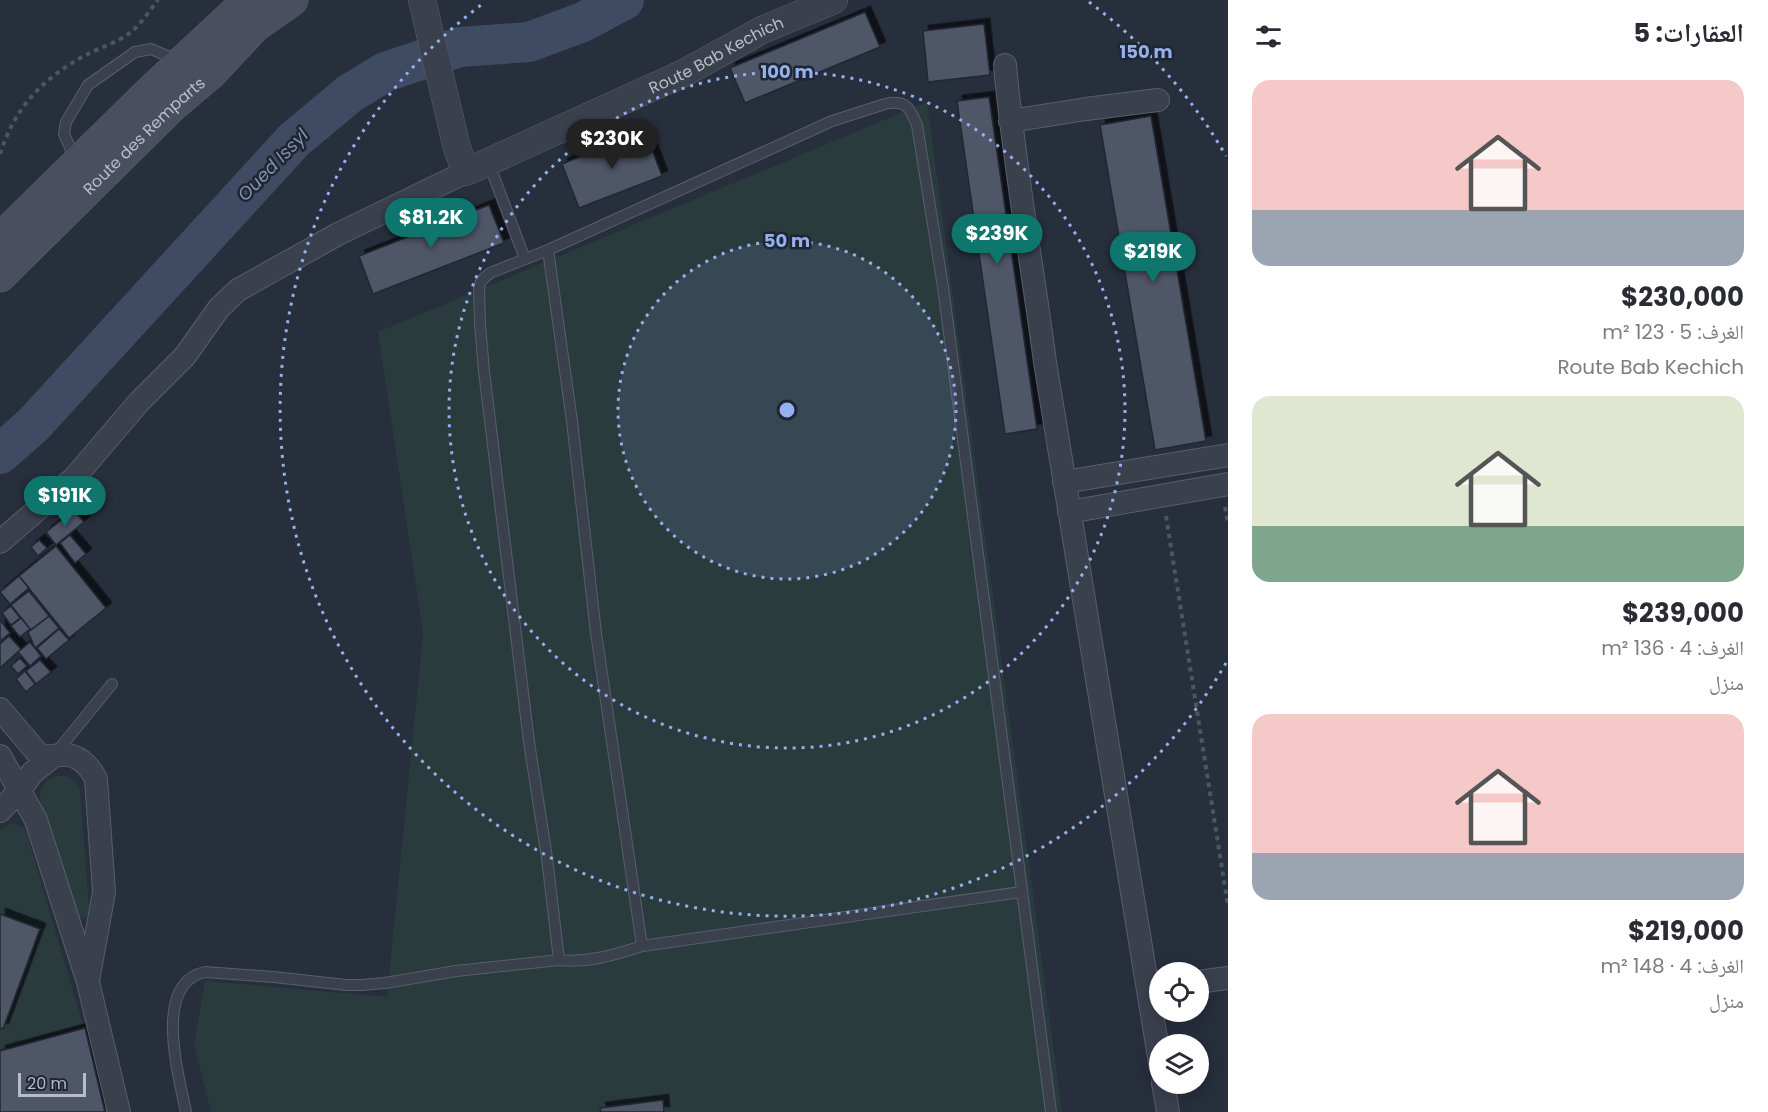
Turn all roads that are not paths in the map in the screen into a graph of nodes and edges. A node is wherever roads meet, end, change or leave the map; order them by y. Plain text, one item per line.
1 (249, 0) edge
2 (292, 0) edge
3 (422, 0) edge
4 (834, 0) edge
5 (182, 62) junction
6 (1005, 65) dead end
7 (1158, 100) dead end
8 (1010, 121) junction
9 (470, 160) junction
10 (77, 164) junction
11 (0, 239) edge
12 (548, 250) junction
13 (525, 259) junction
14 (0, 276) edge
15 (1228, 455) edge
16 (1064, 482) junction
17 (1228, 484) edge
18 (1069, 512) junction
19 (0, 542) edge
20 (112, 684) dead end
21 (0, 709) edge
22 (0, 756) edge
23 (51, 758) junction
24 (20, 790) junction
25 (0, 811) edge
26 (1021, 892) junction
27 (642, 945) junction
28 (559, 960) junction
29 (1149, 962) edge
30 (1228, 978) edge
31 (1209, 981) edge
32 (88, 982) junction
33 (1165, 1094) edge
34 (119, 1112) edge
35 (186, 1112) edge
36 (1051, 1112) edge
37 (1167, 1112) edge

1 - 5 main road, Route des Remparts
2 - 14 main road, Route des Remparts
3 - 9 street
4 - 9 street, Route Bab Kechich
5 - 10 main road, Route des Remparts
5 - 10 lane
6 - 8 street
7 - 8 street
8 - 16 street
9 - 13 lane
9 - 19 street
10 - 11 main road, Route des Remparts
12 - 13 lane
12 - 26 lane
12 - 27 lane
13 - 28 lane
15 - 16 street
16 - 18 street
17 - 18 street
18 - 29 street
20 - 23 lane
21 - 23 street
22 - 24 street
23 - 24 street
23 - 32 street
24 - 25 street
24 - 32 street
26 - 27 lane
26 - 36 lane
27 - 28 lane
28 - 35 lane
30 - 31 street
32 - 34 street
33 - 37 street

